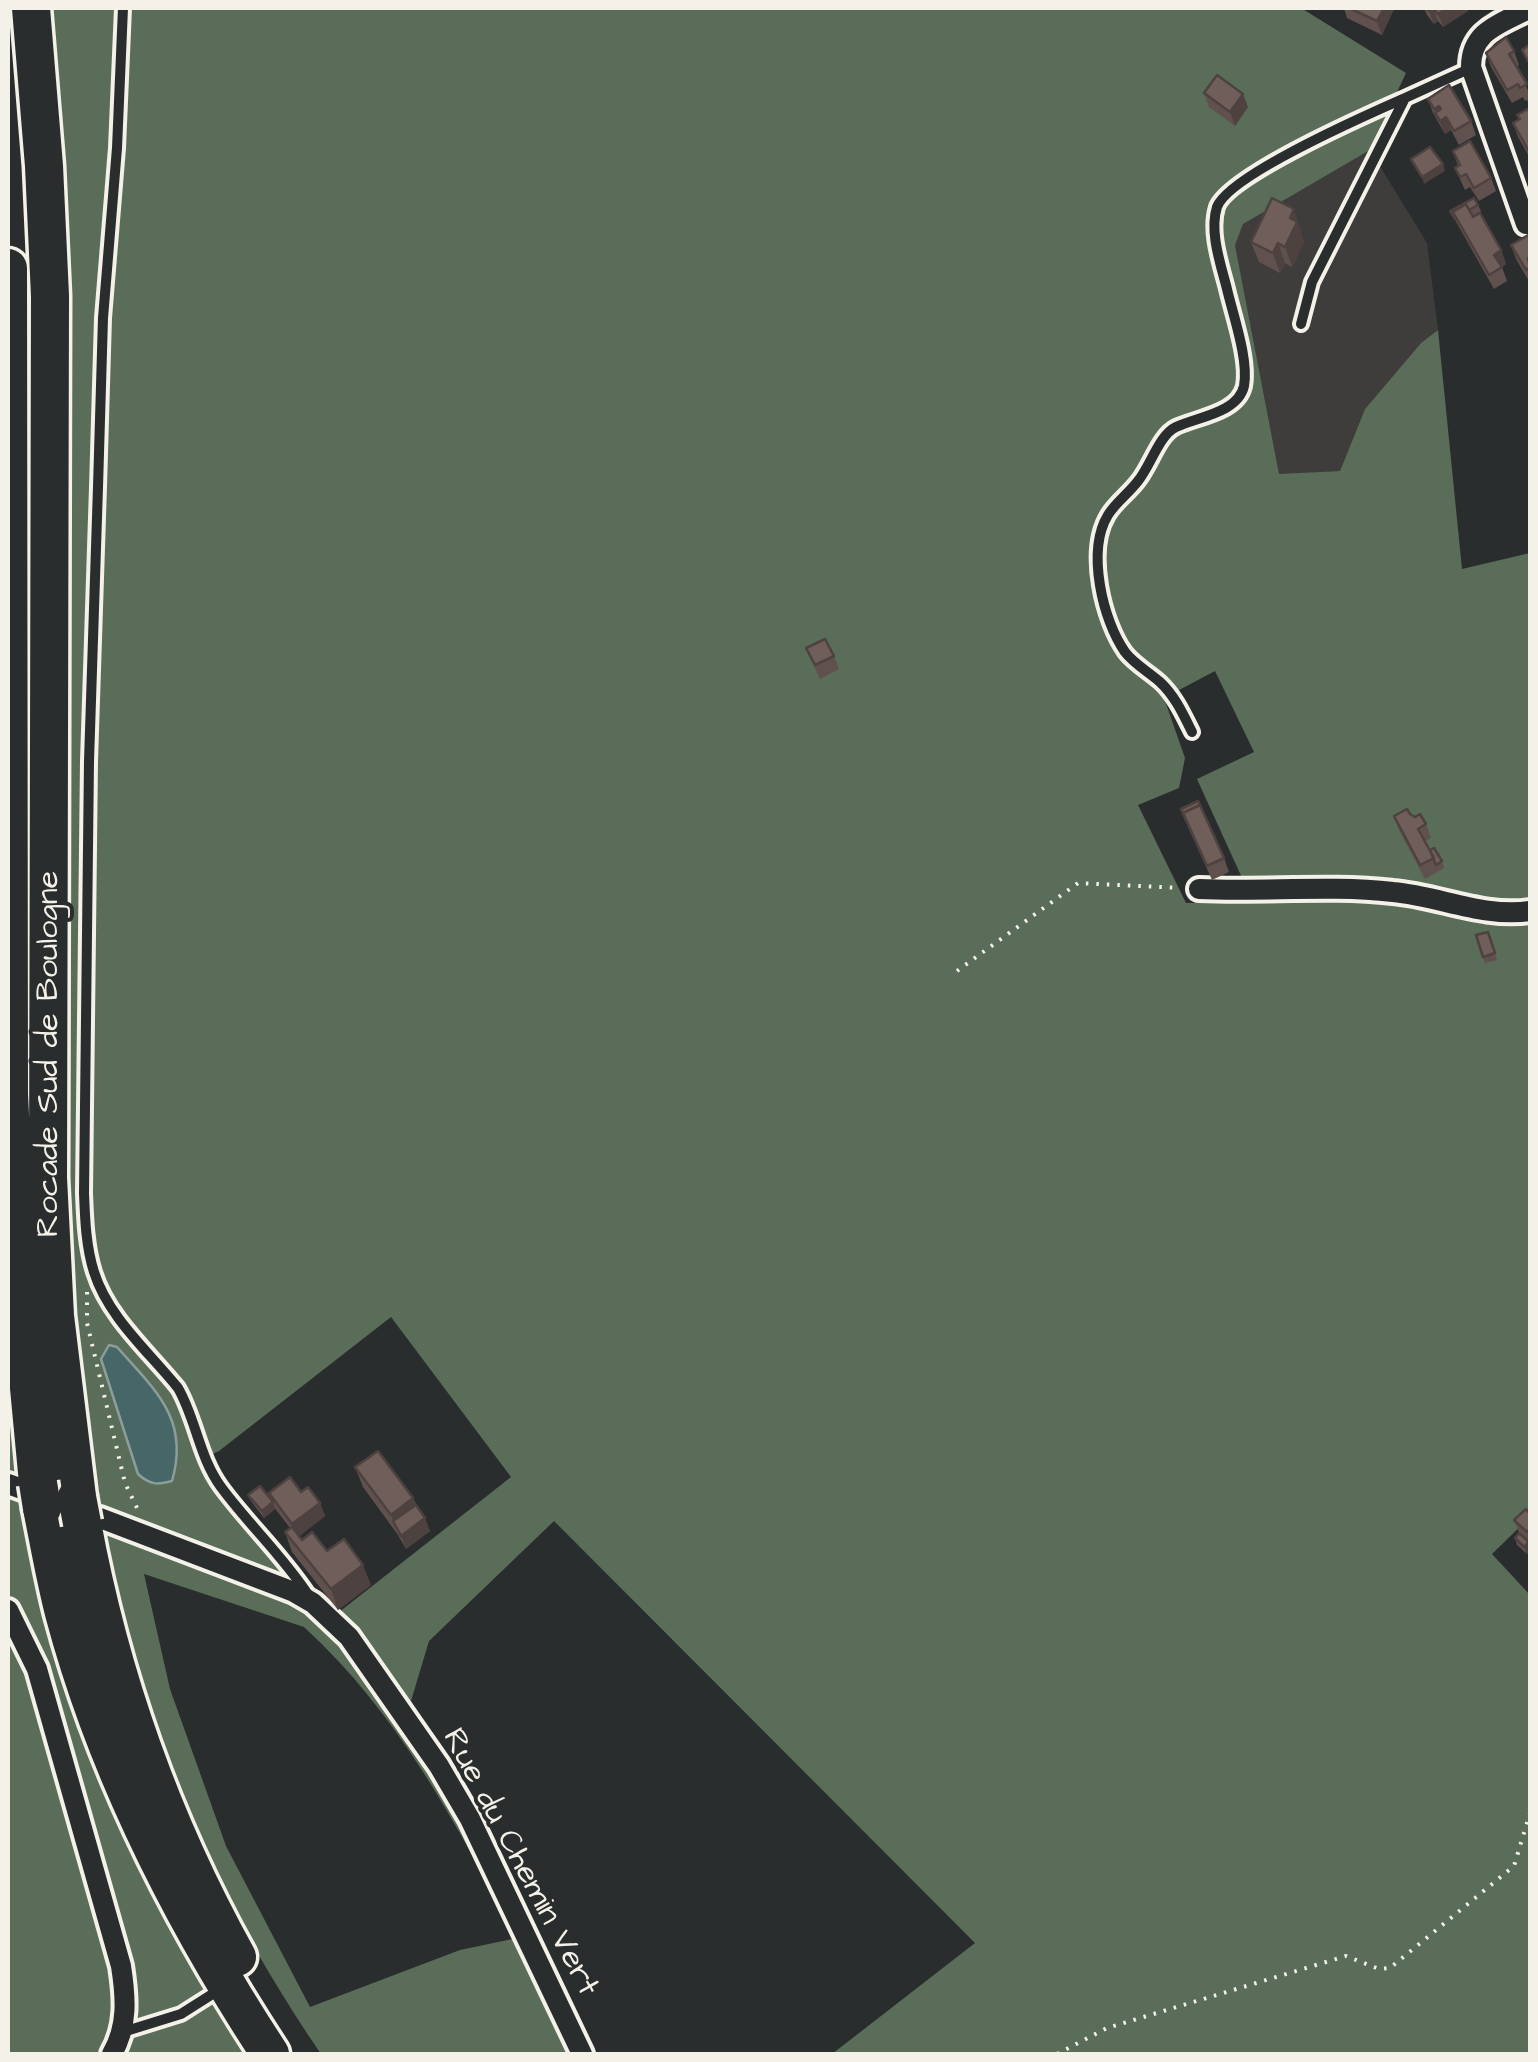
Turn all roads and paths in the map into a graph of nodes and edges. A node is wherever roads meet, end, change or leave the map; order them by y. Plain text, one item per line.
1 (31, 8) edge
2 (123, 8) edge
3 (1530, 8) edge
4 (1472, 68) junction
5 (1405, 98) junction
6 (1526, 224) dead end
7 (8, 268) edge
8 (1301, 324) dead end
9 (1192, 732) dead end
10 (1199, 888) joint
11 (1530, 911) edge
12 (957, 972) dead end
13 (92, 1268) junction
14 (53, 1500) edge
15 (152, 1538) junction
16 (313, 1603) junction
17 (8, 1610) edge
18 (1530, 1813) edge
19 (226, 1985) junction
20 (123, 2032) junction
21 (112, 2054) edge
22 (270, 2054) edge
23 (296, 2054) edge
24 (582, 2054) edge
25 (1057, 2054) edge

1 - 14 highway, Rocade Sud de Boulogne
2 - 13 lane
3 - 4 street
4 - 5 lane
4 - 6 street
5 - 8 lane
5 - 9 lane
7 - 14 highway, Rocade Sud de Boulogne
10 - 11 street
10 - 12 path
13 - 15 path
13 - 16 lane
14 - 15 street, Rue du Chemin Vert
14 - 19 highway, Rocade Sud de Boulogne
14 - 23 highway, Rocade Sud de Boulogne
15 - 16 street, Rue du Chemin Vert
16 - 24 street, Rue du Chemin Vert
17 - 20 street
18 - 25 path
19 - 20 lane
19 - 22 highway, Rocade Sud de Boulogne
20 - 21 street

